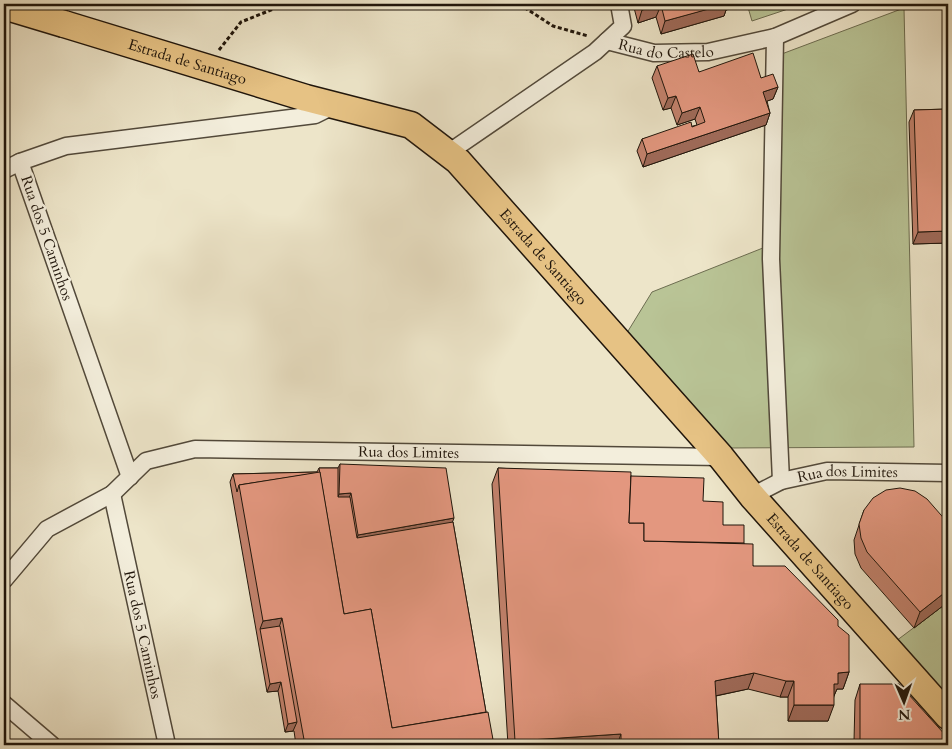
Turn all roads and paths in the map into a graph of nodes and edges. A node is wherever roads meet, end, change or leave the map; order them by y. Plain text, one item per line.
1 (286, 4) edge
2 (519, 4) edge
3 (619, 4) edge
4 (852, 4) edge
5 (4, 6) edge
6 (775, 37) junction
7 (608, 41) junction
8 (205, 67) junction
9 (336, 105) junction
10 (448, 153) junction
11 (20, 162) junction
12 (4, 170) edge
13 (721, 457) junction
14 (948, 473) edge
15 (130, 477) junction
16 (781, 481) junction
17 (112, 494) junction
18 (752, 496) junction
19 (4, 580) edge
20 (4, 704) edge
21 (948, 716) edge
22 (52, 745) edge
23 (166, 745) edge

1 - 8 path
2 - 7 path
3 - 7 street
4 - 6 street, Rua do Castelo
5 - 8 main road, Estrada de Santiago, bridge
6 - 7 street, Rua do Castelo
6 - 16 street
7 - 10 street, Rua do Castelo
8 - 9 main road, Estrada de Santiago
9 - 10 main road, Estrada de Santiago
9 - 11 street, Rua dos 5 Caminhos
10 - 13 main road, Estrada de Santiago
11 - 12 street
11 - 15 street, Rua dos 5 Caminhos
13 - 15 street, Rua dos Limites
13 - 18 main road, Estrada de Santiago
14 - 16 street, Rua dos Limites
15 - 17 street, Rua dos Limites
16 - 18 street, Rua dos Limites
17 - 19 street, Rua dos Limites
17 - 23 street, Rua dos 5 Caminhos
18 - 21 main road, Estrada de Santiago
20 - 22 street

